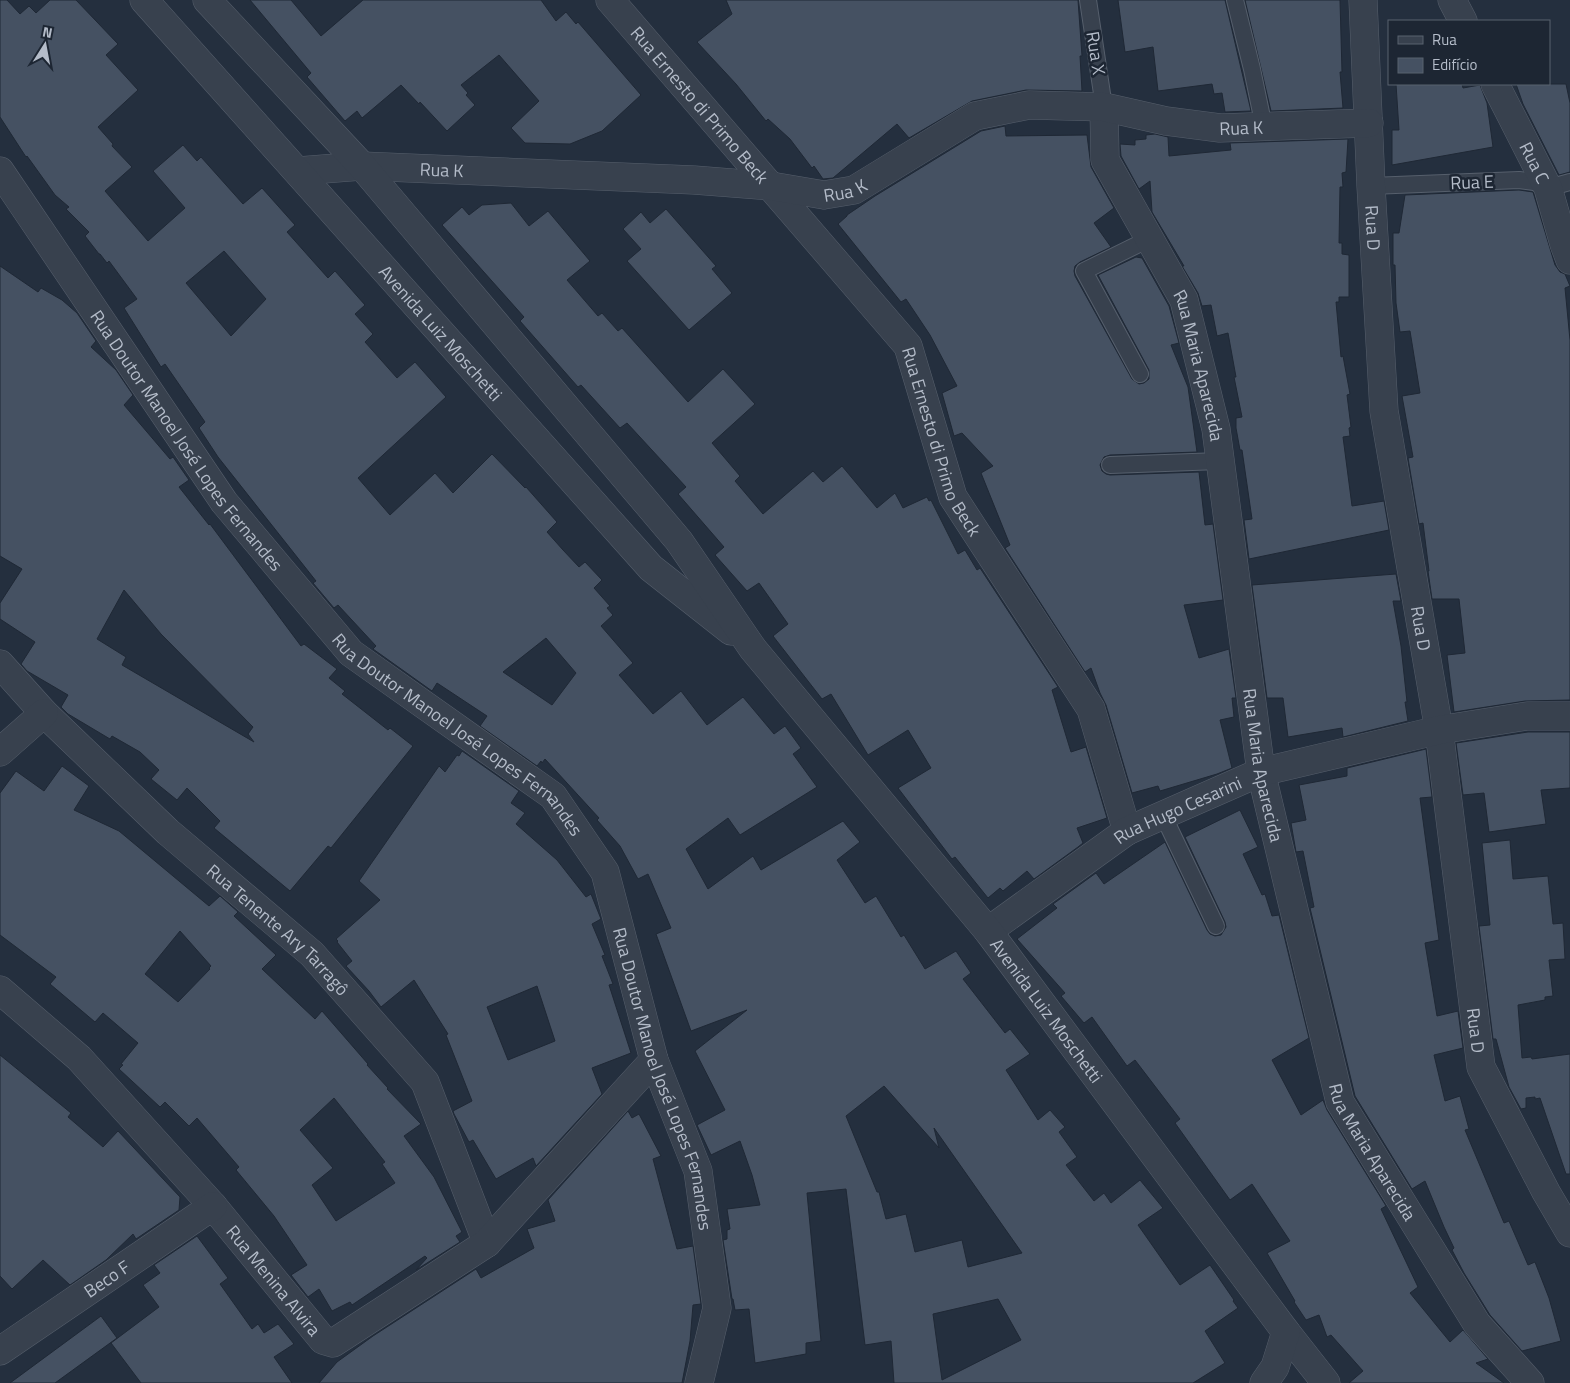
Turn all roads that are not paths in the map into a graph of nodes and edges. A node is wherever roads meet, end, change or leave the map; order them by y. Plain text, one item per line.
1 (144, 0) edge
2 (206, 0) edge
3 (610, 0) edge
4 (1088, 0) edge
5 (1235, 0) edge
6 (1363, 0) edge
7 (1452, 0) edge
8 (1462, 20) edge
9 (1496, 85) edge
10 (1104, 107) junction
11 (1370, 123) junction
12 (1264, 128) junction
13 (362, 166) junction
14 (0, 171) edge
15 (298, 171) junction
16 (1559, 185) edge
17 (770, 186) junction
18 (1371, 186) junction
19 (1149, 239) junction
20 (1568, 249) edge
21 (1140, 374) dead end
22 (1220, 461) junction
23 (1110, 465) dead end
24 (753, 649) junction
25 (0, 664) edge
26 (44, 713) junction
27 (1570, 716) edge
28 (1439, 730) junction
29 (0, 752) edge
30 (1261, 772) junction
31 (1163, 815) junction
32 (1127, 831) junction
33 (1216, 926) dead end
34 (988, 931) junction
35 (0, 990) edge
36 (654, 1060) junction
37 (213, 1206) junction
38 (1570, 1233) edge
39 (487, 1243) junction
40 (1286, 1332) junction
41 (0, 1350) edge
42 (699, 1383) edge
43 (1264, 1383) edge
44 (1326, 1383) edge
45 (1530, 1383) edge

1 - 15 street, Avenida Luiz Moschetti
2 - 13 street, Avenida Luiz Moschetti
3 - 17 street, Rua Ernesto di Primo Beck
4 - 10 lane, Rua X
5 - 12 lane
6 - 11 street, Rua D
7 - 8 street
9 - 16 street, Rua C
10 - 12 street, Rua K
10 - 17 street, Rua K
10 - 19 street, Rua Maria Aparecida
11 - 12 street, Rua K
11 - 18 street, Rua D
13 - 15 street, Rua K
13 - 17 street, Rua K
13 - 24 street, Avenida Luiz Moschetti
14 - 36 street, Rua Doutor Manoel José Lopes Fernandes
15 - 24 street, Avenida Luiz Moschetti
16 - 18 lane, Rua E
16 - 20 street, Rua C
17 - 32 street, Rua Ernesto di Primo Beck
18 - 28 street, Rua D
19 - 21 lane
19 - 22 street, Rua Maria Aparecida
22 - 23 lane
22 - 30 street, Rua Maria Aparecida
24 - 34 street, Avenida Luiz Moschetti
25 - 26 street, Rua Tenente Ary Tarragô
26 - 29 street
26 - 39 street, Rua Tenente Ary Tarragô
27 - 28 street, Rua Hugo Cesarini
28 - 30 street, Rua Hugo Cesarini
28 - 38 street, Rua D
30 - 31 street, Rua Hugo Cesarini
30 - 45 street, Rua Maria Aparecida
31 - 32 street, Rua Hugo Cesarini
31 - 33 lane
32 - 34 street, Rua Hugo Cesarini
34 - 40 street, Avenida Luiz Moschetti
35 - 37 street, Rua Menina Alvira
36 - 39 street, Rua Menina Alvira
36 - 42 street, Rua Doutor Manoel José Lopes Fernandes
37 - 39 street, Rua Menina Alvira
37 - 41 street, Beco F
40 - 43 street
40 - 44 street, Avenida Luiz Moschetti

